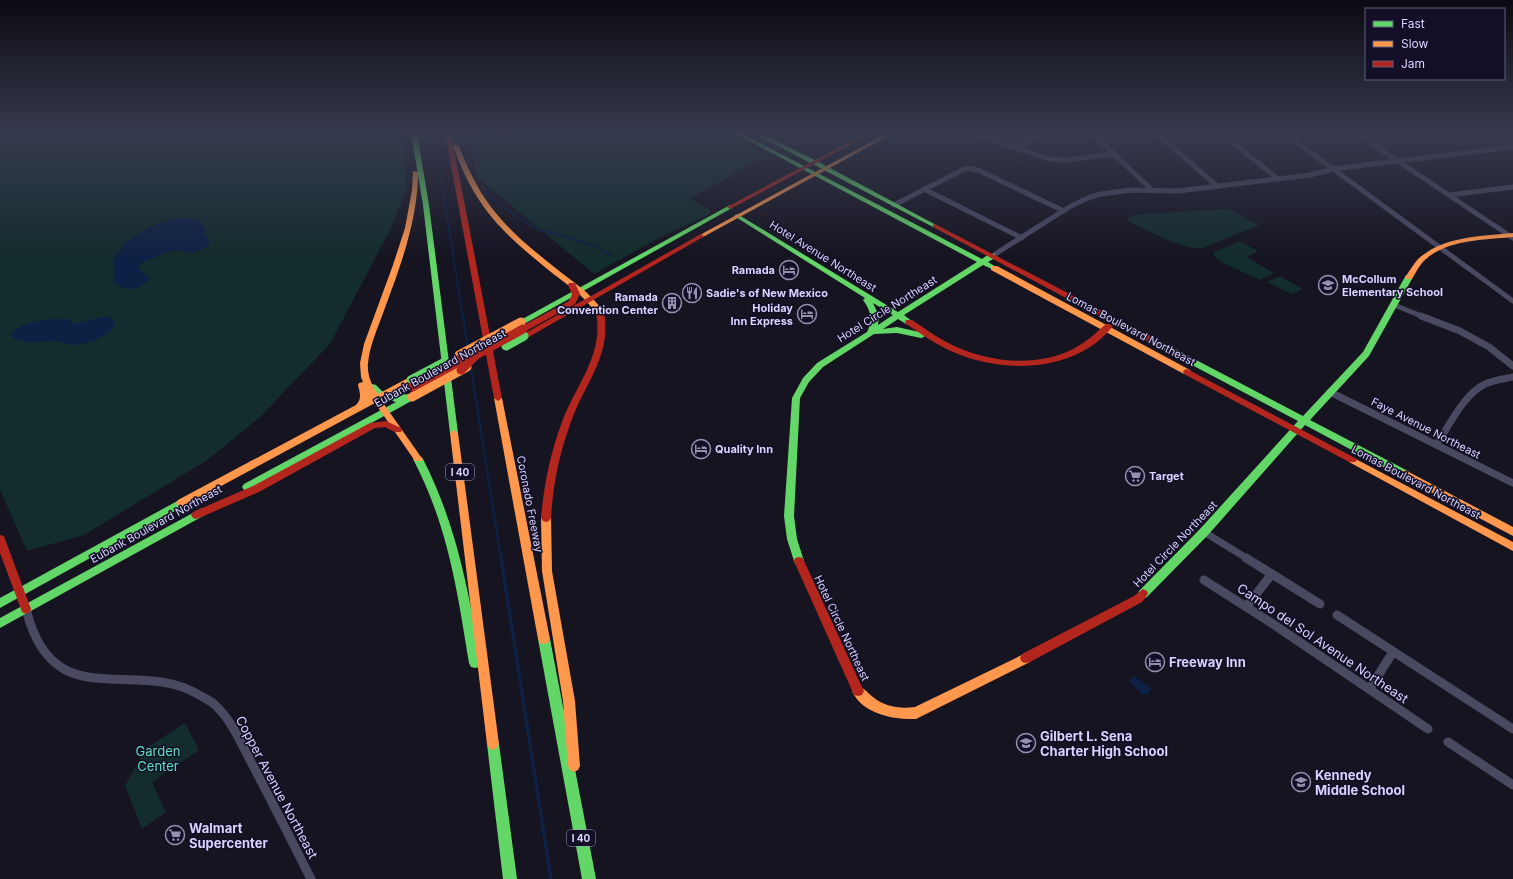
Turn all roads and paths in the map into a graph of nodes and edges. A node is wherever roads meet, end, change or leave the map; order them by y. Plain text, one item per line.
1 (415, 174) edge
2 (421, 174) edge
3 (456, 174) edge
4 (466, 174) edge
5 (793, 174) edge
6 (815, 174) joint
7 (837, 174) edge
8 (952, 174) edge
9 (984, 174) edge
10 (1135, 174) edge
11 (1203, 174) edge
12 (1273, 174) edge
13 (1317, 174) edge
14 (1341, 174) edge
15 (1416, 174) edge
16 (1278, 178) junction
17 (1217, 186) junction
18 (1513, 187) edge
19 (924, 189) junction
20 (1153, 191) junction
21 (1449, 195) junction
22 (894, 205) junction
23 (1064, 210) junction
24 (722, 211) junction
25 (737, 216) junction
26 (919, 228) junction
27 (1512, 236) edge
28 (1022, 238) junction
29 (1440, 247) junction
30 (679, 249) junction
31 (992, 256) junction
32 (982, 262) junction
33 (960, 277) junction
34 (575, 292) junction
35 (864, 295) junction
36 (1513, 301) edge
37 (590, 302) junction
38 (1394, 305) junction
39 (898, 316) junction
40 (1114, 322) junction
41 (522, 329) junction
42 (1105, 329) junction
43 (870, 334) junction
44 (934, 338) junction
45 (1513, 366) edge
46 (364, 371) junction
47 (1513, 377) edge
48 (412, 388) junction
49 (1330, 392) junction
50 (375, 398) junction
51 (393, 399) junction
52 (388, 413) junction
53 (1302, 422) junction
54 (398, 430) junction
55 (1295, 431) junction
56 (1436, 445) junction
57 (1513, 483) edge
58 (196, 515) junction
59 (1204, 532) junction
60 (1513, 532) edge
61 (0, 539) edge
62 (1513, 547) edge
63 (1271, 575) junction
64 (1204, 580) dead end
65 (21, 592) junction
66 (0, 603) edge
67 (1320, 604) dead end
68 (1247, 606) junction
69 (26, 609) junction
70 (1337, 615) dead end
71 (0, 622) edge
72 (1393, 652) junction
73 (1370, 688) junction
74 (1428, 729) dead end
75 (1513, 729) edge
76 (1448, 742) dead end
77 (1513, 785) edge
78 (574, 798) junction
79 (502, 813) junction
80 (311, 879) edge
81 (510, 879) edge
82 (589, 879) edge

1 - 46 main road
2 - 79 main road, I 40
3 - 78 main road, Coronado Freeway / I 40
4 - 34 main road
5 - 24 main road
6 - 25 main road
6 - 26 main road, Lomas Boulevard Northeast
7 - 22 main road, Lomas Boulevard Northeast
8 - 19 street
9 - 23 street
10 - 20 street
11 - 17 street
12 - 16 street
13 - 16 street
14 - 29 street
15 - 21 street
16 - 17 street
17 - 20 street
18 - 21 street
19 - 22 street
19 - 28 street
20 - 23 street
21 - 27 street
22 - 31 main road, Lomas Boulevard Northeast
23 - 28 street
24 - 30 main road
24 - 34 main road
25 - 30 main road
25 - 35 main road, Hotel Avenue Northeast
26 - 32 main road, Lomas Boulevard Northeast
26 - 33 main road
27 - 29 main road, Hotel Circle Northeast
28 - 31 street
29 - 36 street
29 - 38 main road, Hotel Circle Northeast
30 - 37 main road
31 - 32 main road, Hotel Circle Northeast
31 - 40 main road, Lomas Boulevard Northeast
32 - 33 main road, Hotel Circle Northeast
32 - 42 main road, Lomas Boulevard Northeast
33 - 39 main road, Hotel Circle Northeast
34 - 37 main road
34 - 41 main road
34 - 41 main road, Eubank Boulevard Northeast
35 - 39 main road, Hotel Avenue Northeast
35 - 43 main road
37 - 41 main road, Eubank Boulevard Northeast
37 - 78 main road
38 - 45 street
38 - 49 main road, Hotel Circle Northeast
39 - 43 main road, Hotel Circle Northeast
39 - 44 main road, Hotel Avenue Northeast
40 - 42 main road, Hotel Avenue Northeast
40 - 53 main road, Lomas Boulevard Northeast
41 - 48 main road, Eubank Boulevard Northeast, bridge
41 - 48 main road, Eubank Boulevard Northeast, bridge
42 - 44 main road, Hotel Avenue Northeast
42 - 55 main road, Lomas Boulevard Northeast
43 - 44 main road
43 - 59 main road, Hotel Circle Northeast
46 - 50 main road
46 - 50 main road
46 - 50 main road
47 - 56 street
48 - 50 main road, Eubank Boulevard Northeast
48 - 51 main road
48 - 52 main road, Eubank Boulevard Northeast
49 - 53 main road, Hotel Circle Northeast
49 - 56 street, Faye Avenue Northeast
50 - 51 main road
50 - 52 main road
50 - 65 main road, Eubank Boulevard Northeast
51 - 52 main road
52 - 54 main road
52 - 58 main road, Eubank Boulevard Northeast
53 - 55 main road, Hotel Circle Northeast
53 - 60 main road, Lomas Boulevard Northeast
54 - 58 main road
54 - 79 main road
55 - 59 main road, Hotel Circle Northeast
55 - 62 main road, Lomas Boulevard Northeast
56 - 57 street, Faye Avenue Northeast
58 - 69 main road, Eubank Boulevard Northeast
59 - 63 street
61 - 65 main road, Copper Avenue Northeast
63 - 67 street
63 - 68 street
64 - 68 street, Campo del Sol Avenue Northeast
65 - 66 main road, Eubank Boulevard Northeast
65 - 69 main road, Copper Avenue Northeast
68 - 73 street, Campo del Sol Avenue Northeast
69 - 71 main road, Eubank Boulevard Northeast
69 - 80 street, Copper Avenue Northeast
70 - 72 street
72 - 73 street
72 - 75 street
73 - 74 street, Campo del Sol Avenue Northeast
76 - 77 street
78 - 82 main road, Coronado Freeway / I 40
79 - 81 main road, I 40

